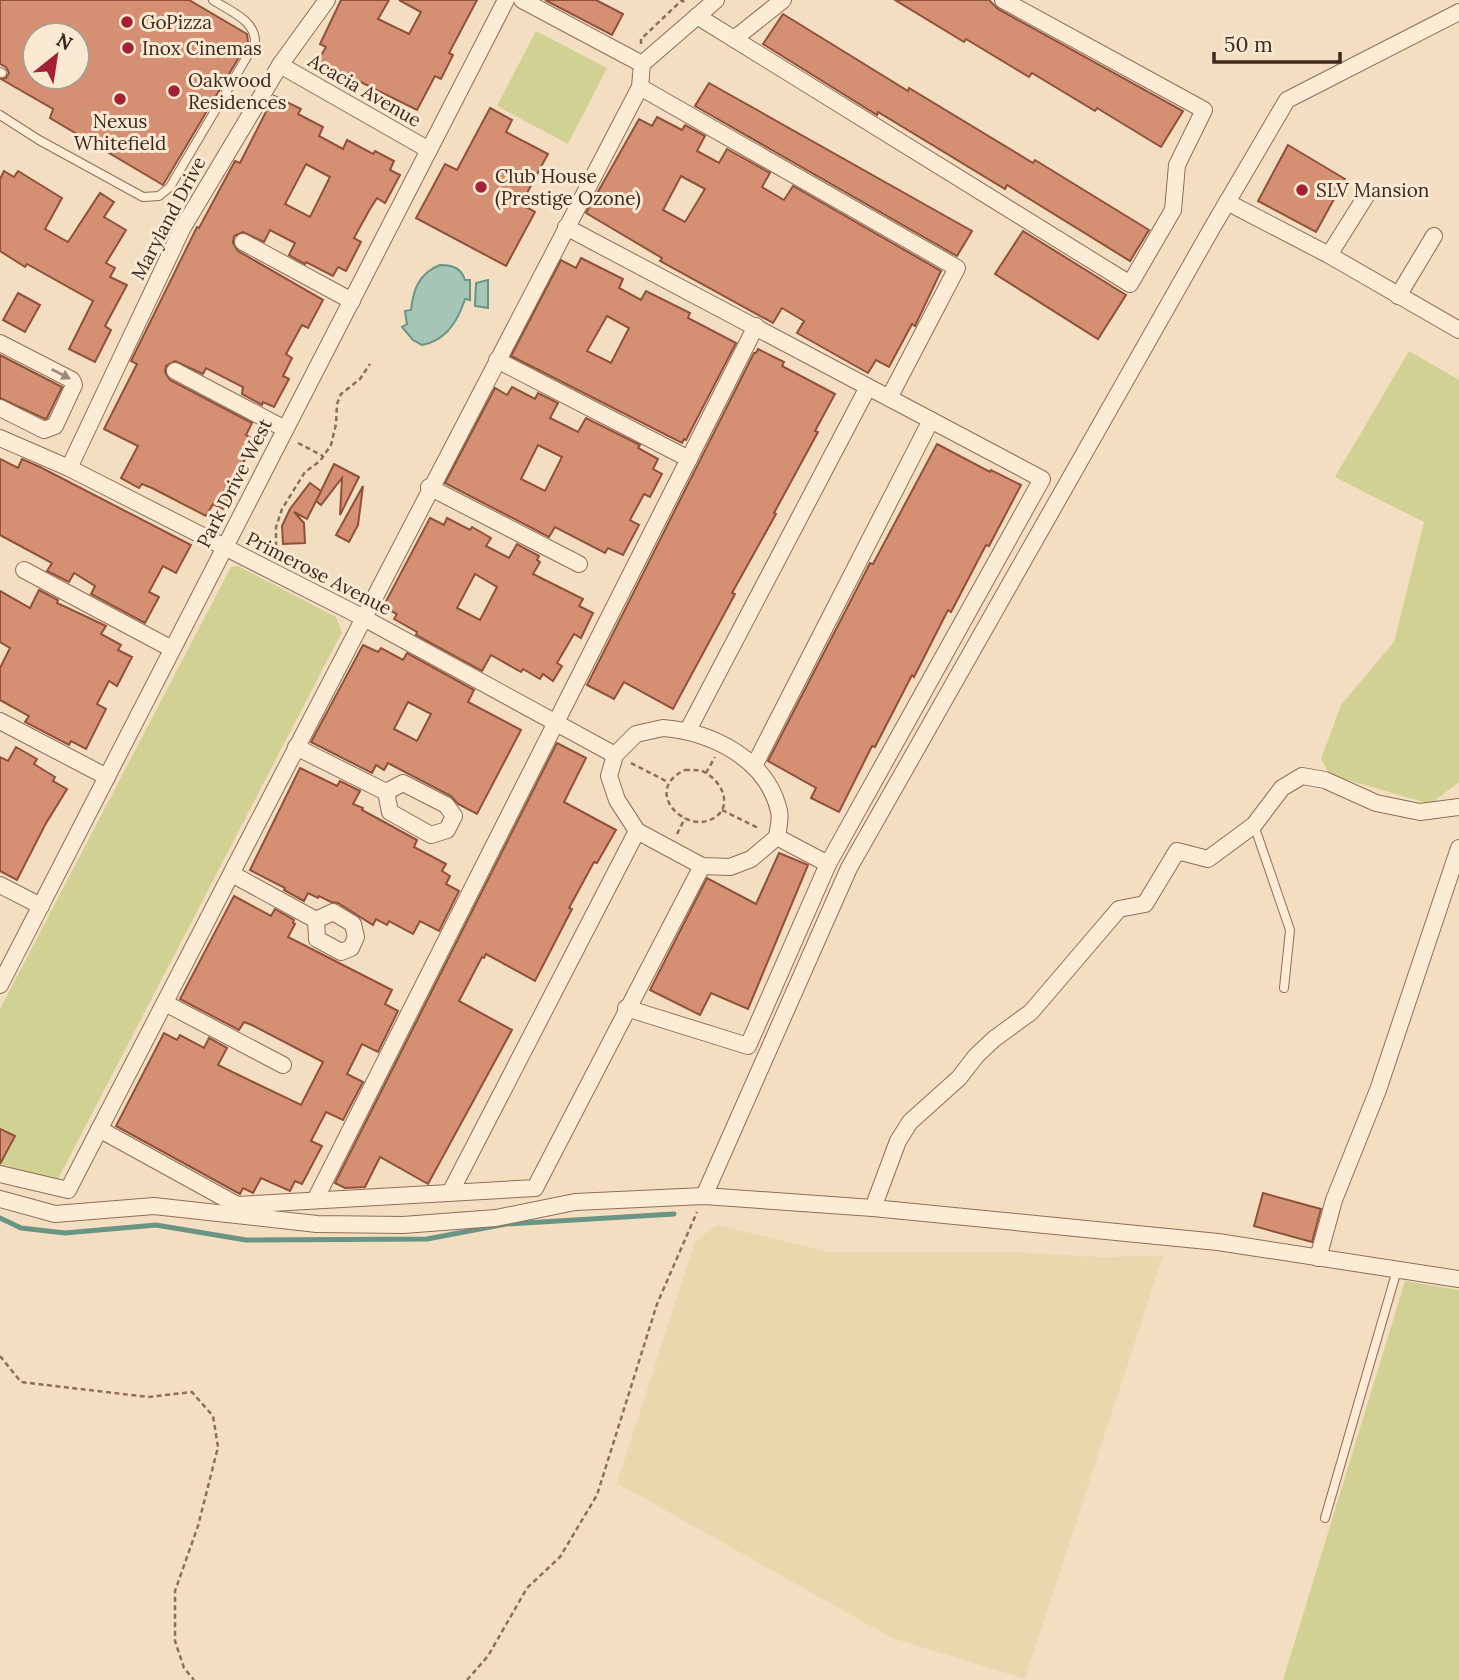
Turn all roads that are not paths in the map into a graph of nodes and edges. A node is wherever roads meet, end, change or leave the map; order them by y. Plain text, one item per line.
1 (213, 0) edge
2 (327, 0) edge
3 (506, 0) edge
4 (522, 0) edge
5 (716, 0) edge
6 (783, 0) edge
7 (1003, 0) edge
8 (1459, 12) edge
9 (697, 16) junction
10 (734, 39) junction
11 (642, 64) junction
12 (280, 65) junction
13 (640, 86) junction
14 (0, 115) edge
15 (429, 150) junction
16 (1366, 196) dead end
17 (1227, 202) junction
18 (566, 227) junction
19 (1434, 236) dead end
20 (243, 242) dead end
21 (1329, 255) junction
22 (1398, 296) junction
23 (352, 300) junction
24 (756, 326) junction
25 (1459, 330) edge
26 (0, 343) edge
27 (497, 360) junction
28 (175, 371) dead end
29 (868, 387) junction
30 (889, 398) junction
31 (0, 408) edge
32 (931, 420) junction
33 (284, 432) junction
34 (0, 438) edge
35 (689, 459) junction
36 (69, 468) junction
37 (429, 487) junction
38 (225, 548) junction
39 (579, 564) dead end
40 (24, 570) dead end
41 (362, 617) junction
42 (172, 649) junction
43 (0, 721) edge
44 (556, 722) junction
45 (688, 730) junction
46 (296, 747) junction
47 (615, 755) junction
48 (754, 766) junction
49 (107, 777) junction
50 (386, 792) dead end
51 (1459, 807) edge
52 (1254, 825) junction
53 (637, 831) junction
54 (776, 837) junction
55 (1459, 848) edge
56 (828, 864) junction
57 (702, 866) junction
58 (232, 874) junction
59 (0, 884) edge
60 (41, 906) junction
61 (316, 920) dead end
62 (0, 985) edge
63 (1284, 988) dead end
64 (165, 1003) junction
65 (626, 1008) junction
66 (283, 1065) dead end
67 (99, 1129) junction
68 (0, 1174) edge
69 (450, 1193) junction
70 (704, 1196) junction
71 (0, 1199) edge
72 (315, 1200) junction
73 (873, 1208) junction
74 (1318, 1258) junction
75 (1397, 1270) junction
76 (1459, 1279) edge
77 (1325, 1518) dead end

1 - 14 lane
2 - 12 street, Maryland Drive
3 - 15 street, Park Drive West
4 - 11 street
5 - 9 street
6 - 10 street
7 - 10 street
8 - 17 street
9 - 10 street
9 - 11 street
11 - 13 street
12 - 15 street, Acacia Avenue
12 - 36 street, Maryland Drive
13 - 18 street
13 - 30 street
15 - 23 street, Park Drive West
16 - 21 street
17 - 21 street
17 - 70 street
18 - 24 street
18 - 27 street
19 - 22 street
20 - 23 street
21 - 22 street
22 - 25 street
23 - 33 street, Park Drive West
24 - 29 street
24 - 35 street
26 -> 31 street
27 - 35 street
27 - 37 street
28 - 33 street
29 - 30 street
29 - 45 street
30 - 32 street
32 - 48 street
32 - 56 street
33 - 38 street, Park Drive West
34 - 36 street, Primerose Avenue
35 - 44 street
36 - 38 street, Primerose Avenue
37 - 39 street
37 - 41 street
38 - 41 street, Primerose Avenue
38 - 42 street, Park Drive West
40 - 42 street
41 - 44 street, Primerose Avenue
41 - 46 street
42 - 49 street, Park Drive West
43 - 49 street
44 - 47 street, Primerose Avenue
44 - 72 street
45 - 47 street
45 - 48 street
46 - 50 street
46 - 58 street
47 - 53 street
48 - 54 street
49 - 60 street, Park Drive West
51 - 52 street
52 - 63 lane
52 - 73 street
53 - 57 street
53 - 69 street
54 - 56 street
54 - 57 street
55 - 74 street
56 - 65 street
57 - 65 street
58 - 61 street
58 - 64 street
59 - 60 street
60 - 62 street, Park Drive West
64 - 66 street
64 - 67 street
65 - 69 street
67 - 68 street
67 - 72 street
69 - 72 street
70 - 71 street
70 - 73 street
73 - 74 street
74 - 75 street
75 - 76 street
75 - 77 lane

